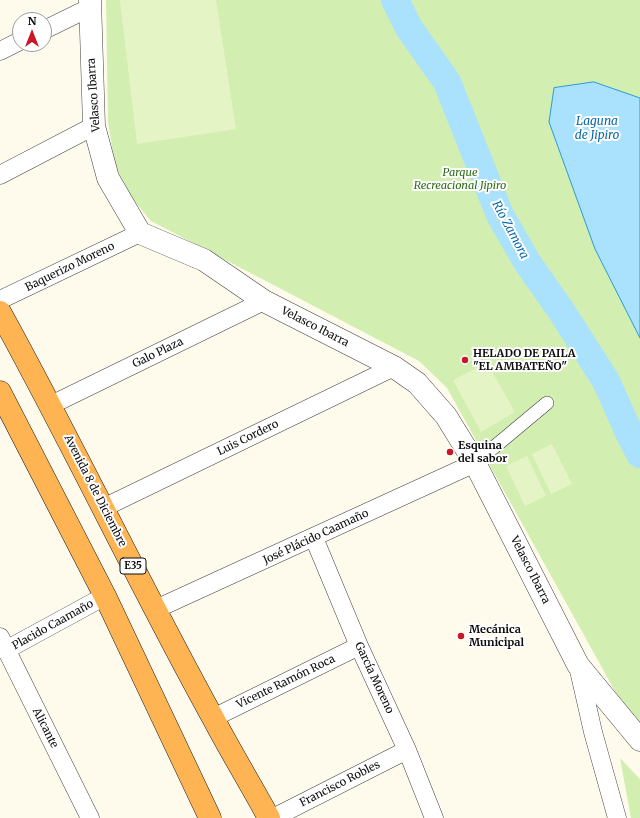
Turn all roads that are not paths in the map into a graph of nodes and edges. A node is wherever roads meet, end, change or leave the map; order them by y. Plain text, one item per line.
1 (89, 4) edge
2 (52, 25) edge
3 (12, 45) edge
4 (0, 51) edge
5 (94, 126) junction
6 (0, 175) edge
7 (140, 233) junction
8 (0, 300) edge
9 (264, 301) junction
10 (0, 312) edge
11 (394, 367) junction
12 (0, 392) edge
13 (547, 404) dead end
14 (51, 405) junction
15 (475, 463) junction
16 (102, 508) junction
17 (314, 538) junction
18 (105, 596) junction
19 (156, 609) junction
20 (2, 645) edge
21 (359, 646) junction
22 (578, 665) junction
23 (213, 718) junction
24 (640, 740) edge
25 (407, 750) junction
26 (90, 818) edge
27 (210, 818) edge
28 (269, 818) edge
29 (273, 818) edge
30 (434, 818) edge
31 (617, 818) edge

1 - 2 street
1 - 5 street, Velasco Ibarra
3 - 4 street
5 - 6 street
5 - 7 street, Velasco Ibarra
7 - 8 street, Baquerizo Moreno
7 - 9 street, Velasco Ibarra
9 - 11 street, Velasco Ibarra
9 - 14 street, Galo Plaza
10 - 14 highway, Avenida 8 de Diciembre / E35
11 - 15 street, Velasco Ibarra
11 - 16 street, Luis Cordero
12 - 18 highway
13 - 15 street
14 - 16 highway, Avenida 8 de Diciembre / E35
15 - 17 street, José Plácido Caamaño
15 - 22 street, Velasco Ibarra
16 - 19 highway, Avenida 8 de Diciembre / E35
17 - 19 street, José Plácido Caamaño
17 - 21 street, García Moreno
18 - 20 street, Placido Caamaño
18 - 27 highway
19 - 23 highway, Avenida 8 de Diciembre / E35
20 - 26 street, Alicante
21 - 23 street, Vicente Ramón Roca
21 - 25 street, García Moreno
22 - 24 street, Velasco Ibarra
22 - 31 street, Velasco Ibarra
23 - 28 highway, Avenida 8 de Diciembre / E35
25 - 29 street, Francisco Robles
25 - 30 street, García Moreno

